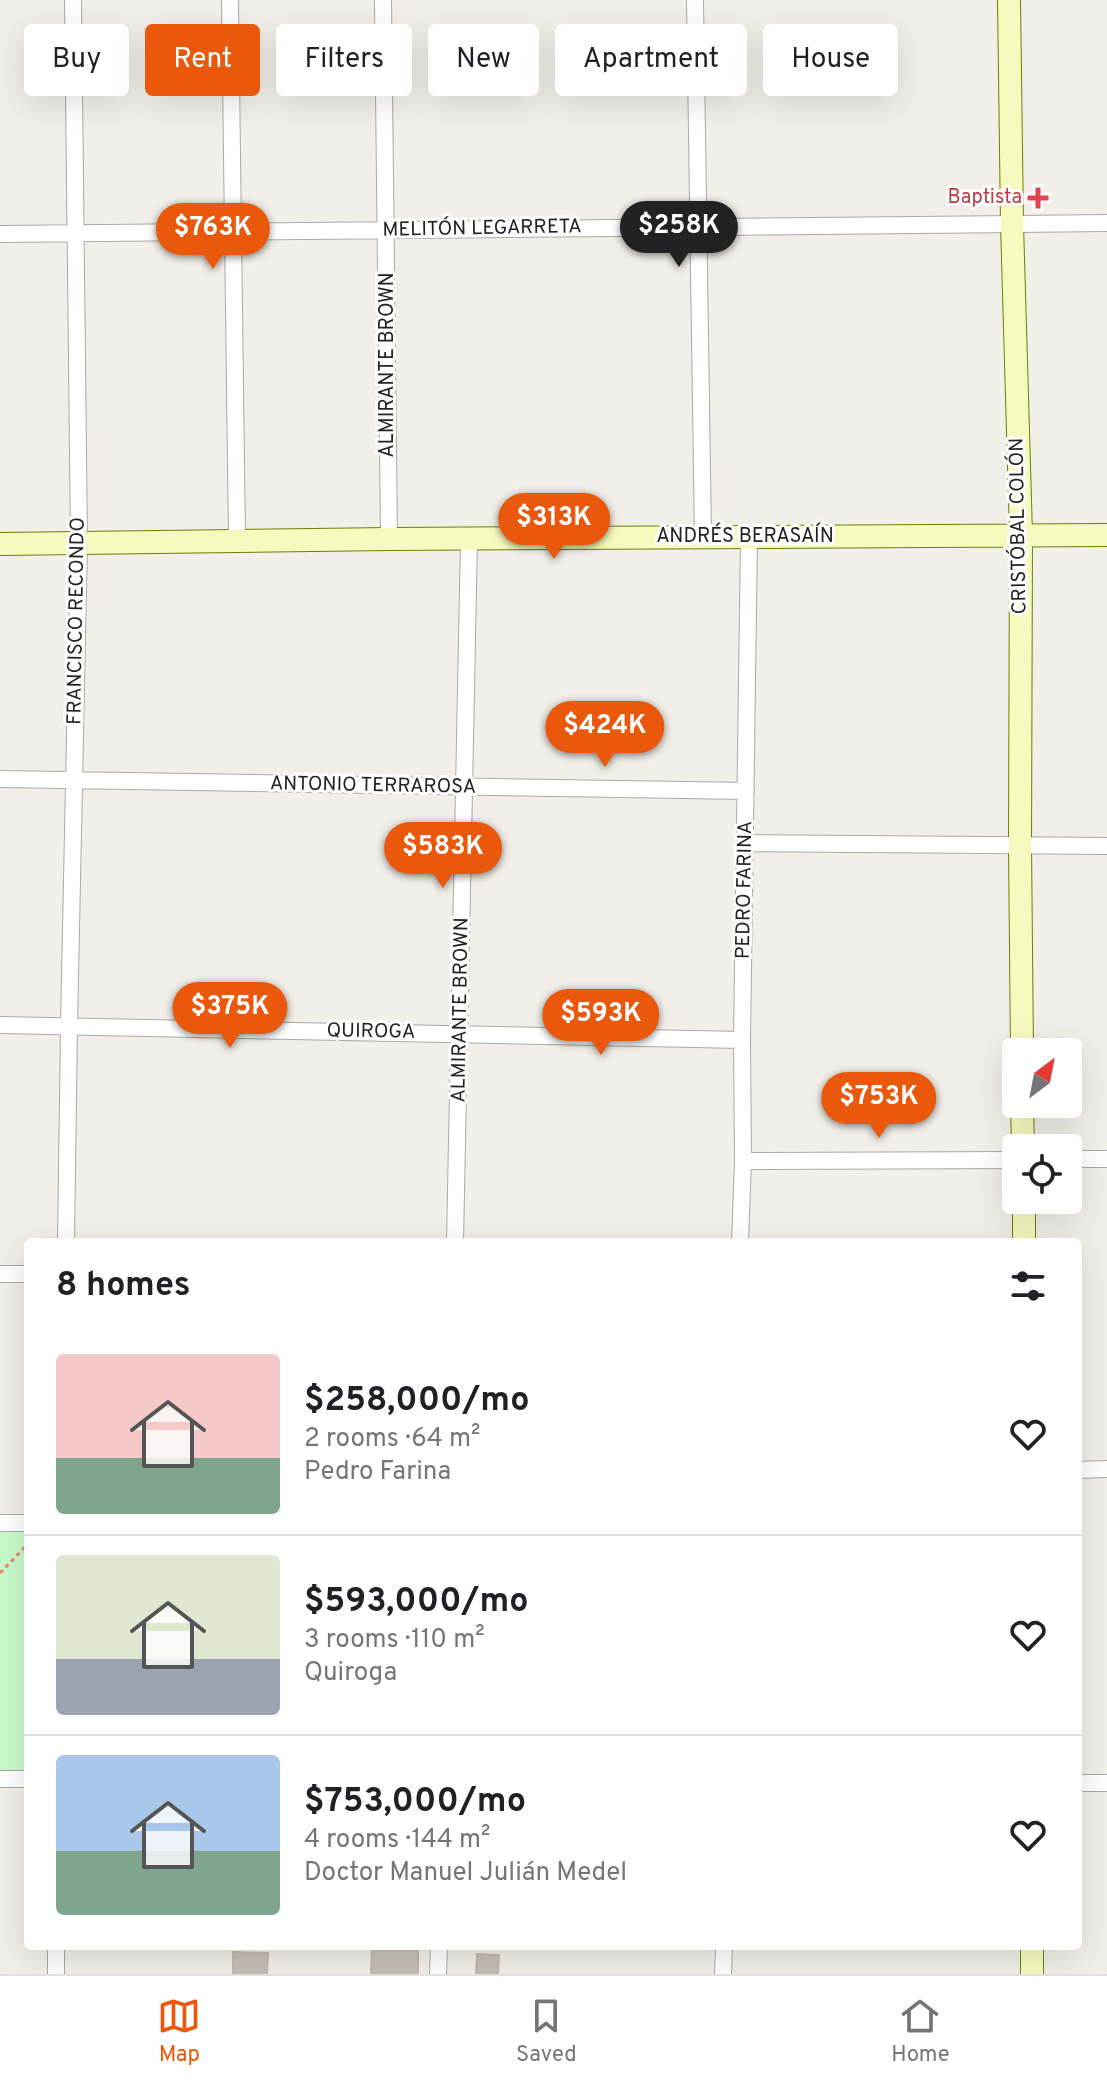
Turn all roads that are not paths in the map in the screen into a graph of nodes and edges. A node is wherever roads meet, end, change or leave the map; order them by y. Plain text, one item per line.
1 (73, 0) edge
2 (230, 0) edge
3 (383, 0) edge
4 (695, 0) edge
5 (1009, 0) edge
6 (1107, 223) edge
7 (1012, 224) junction
8 (698, 226) junction
9 (232, 231) junction
10 (387, 231) junction
11 (74, 233) junction
12 (0, 234) edge
13 (1021, 535) junction
14 (1107, 535) edge
15 (749, 537) junction
16 (469, 538) junction
17 (703, 538) junction
18 (389, 539) junction
19 (237, 541) junction
20 (79, 543) junction
21 (0, 544) edge
22 (0, 779) edge
23 (75, 780) junction
24 (464, 787) junction
25 (746, 791) junction
26 (746, 843) junction
27 (1020, 846) junction
28 (1107, 846) edge
29 (0, 1025) edge
30 (69, 1026) junction
31 (461, 1034) junction
32 (1022, 1038) edge
33 (742, 1040) junction
34 (1082, 1159) edge
35 (1107, 1159) edge
36 (1002, 1160) edge
37 (743, 1161) junction
38 (1024, 1214) edge
39 (66, 1238) edge
40 (455, 1238) edge
41 (740, 1238) edge
42 (1024, 1238) edge
43 (0, 1274) edge
44 (24, 1274) edge
45 (1107, 1469) edge
46 (1082, 1470) edge
47 (0, 1523) edge
48 (24, 1523) edge
49 (0, 1779) edge
50 (24, 1779) edge
51 (1082, 1783) edge
52 (1107, 1783) edge
53 (56, 1950) edge
54 (439, 1950) edge
55 (724, 1950) edge
56 (1032, 1950) edge
57 (56, 1974) edge
58 (438, 1974) edge
59 (723, 1974) edge
60 (1032, 1974) edge

1 - 11 street, FRANCISCO RECONDO
2 - 9 street
3 - 10 street, ALMIRANTE BROWN
4 - 8 street
5 - 7 street, CRISTÓBAL COLÓN
6 - 7 street, MELITÓN LEGARRETA
7 - 8 street, MELITÓN LEGARRETA
7 - 13 street, CRISTÓBAL COLÓN
8 - 10 street, MELITÓN LEGARRETA
8 - 17 street
9 - 10 street, MELITÓN LEGARRETA
9 - 11 street, MELITÓN LEGARRETA
9 - 19 street
10 - 18 street, ALMIRANTE BROWN
11 - 12 street, MELITÓN LEGARRETA
11 - 20 street, FRANCISCO RECONDO
13 - 14 street, ANDRÉS BERASAÍN
13 - 15 street, ANDRÉS BERASAÍN
13 - 27 street, CRISTÓBAL COLÓN
15 - 17 street, ANDRÉS BERASAÍN
15 - 25 street, PEDRO FARINA
16 - 17 street, ANDRÉS BERASAÍN
16 - 18 street, ANDRÉS BERASAÍN
16 - 24 street, ALMIRANTE BROWN
18 - 19 street, ANDRÉS BERASAÍN
19 - 20 street, ANDRÉS BERASAÍN
20 - 21 street, ANDRÉS BERASAÍN
20 - 23 street, FRANCISCO RECONDO
22 - 23 street, ANTONIO TERRAROSA
23 - 24 street, ANTONIO TERRAROSA
23 - 30 street, FRANCISCO RECONDO
24 - 25 street, ANTONIO TERRAROSA
24 - 31 street, ALMIRANTE BROWN
25 - 26 street, PEDRO FARINA
26 - 27 street
26 - 33 street, PEDRO FARINA
27 - 28 street
27 - 32 street, CRISTÓBAL COLÓN
29 - 30 street, QUIROGA
30 - 31 street, QUIROGA
30 - 39 street, FRANCISCO RECONDO
31 - 33 street, QUIROGA
31 - 40 street, ALMIRANTE BROWN
33 - 37 street, PEDRO FARINA
34 - 35 street
36 - 37 street
37 - 41 street, PEDRO FARINA
38 - 42 street
43 - 44 street
45 - 46 street
47 - 48 street
49 - 50 street
51 - 52 street
53 - 57 street
54 - 58 street
55 - 59 street
56 - 60 street

